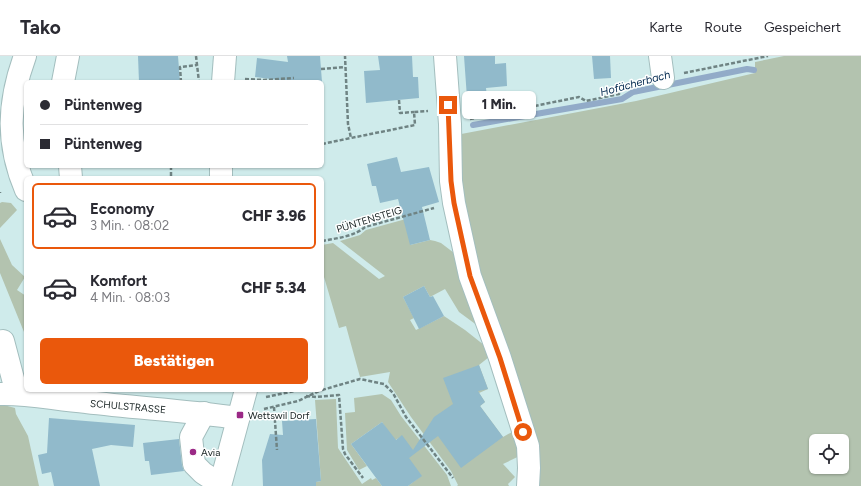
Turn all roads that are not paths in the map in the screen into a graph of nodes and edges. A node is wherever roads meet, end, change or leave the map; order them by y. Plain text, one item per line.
1 (25, 56) edge
2 (68, 56) edge
3 (225, 56) edge
4 (445, 56) edge
5 (660, 56) edge
6 (663, 78) road end
7 (63, 80) edge
8 (232, 80) edge
9 (24, 185) edge
10 (3, 341) dead end
11 (256, 393) edge
12 (8, 394) edge
13 (204, 413) junction
14 (238, 418) junction
15 (220, 485) edge
16 (528, 486) edge

1 - 9 street
2 - 7 street
3 - 8 street
4 - 16 street
5 - 6 street
10 - 12 street, SCHULSTRASSE
11 - 14 street
12 - 13 street, SCHULSTRASSE
13 - 14 street, SCHULSTRASSE
13 - 15 street
14 - 15 street

